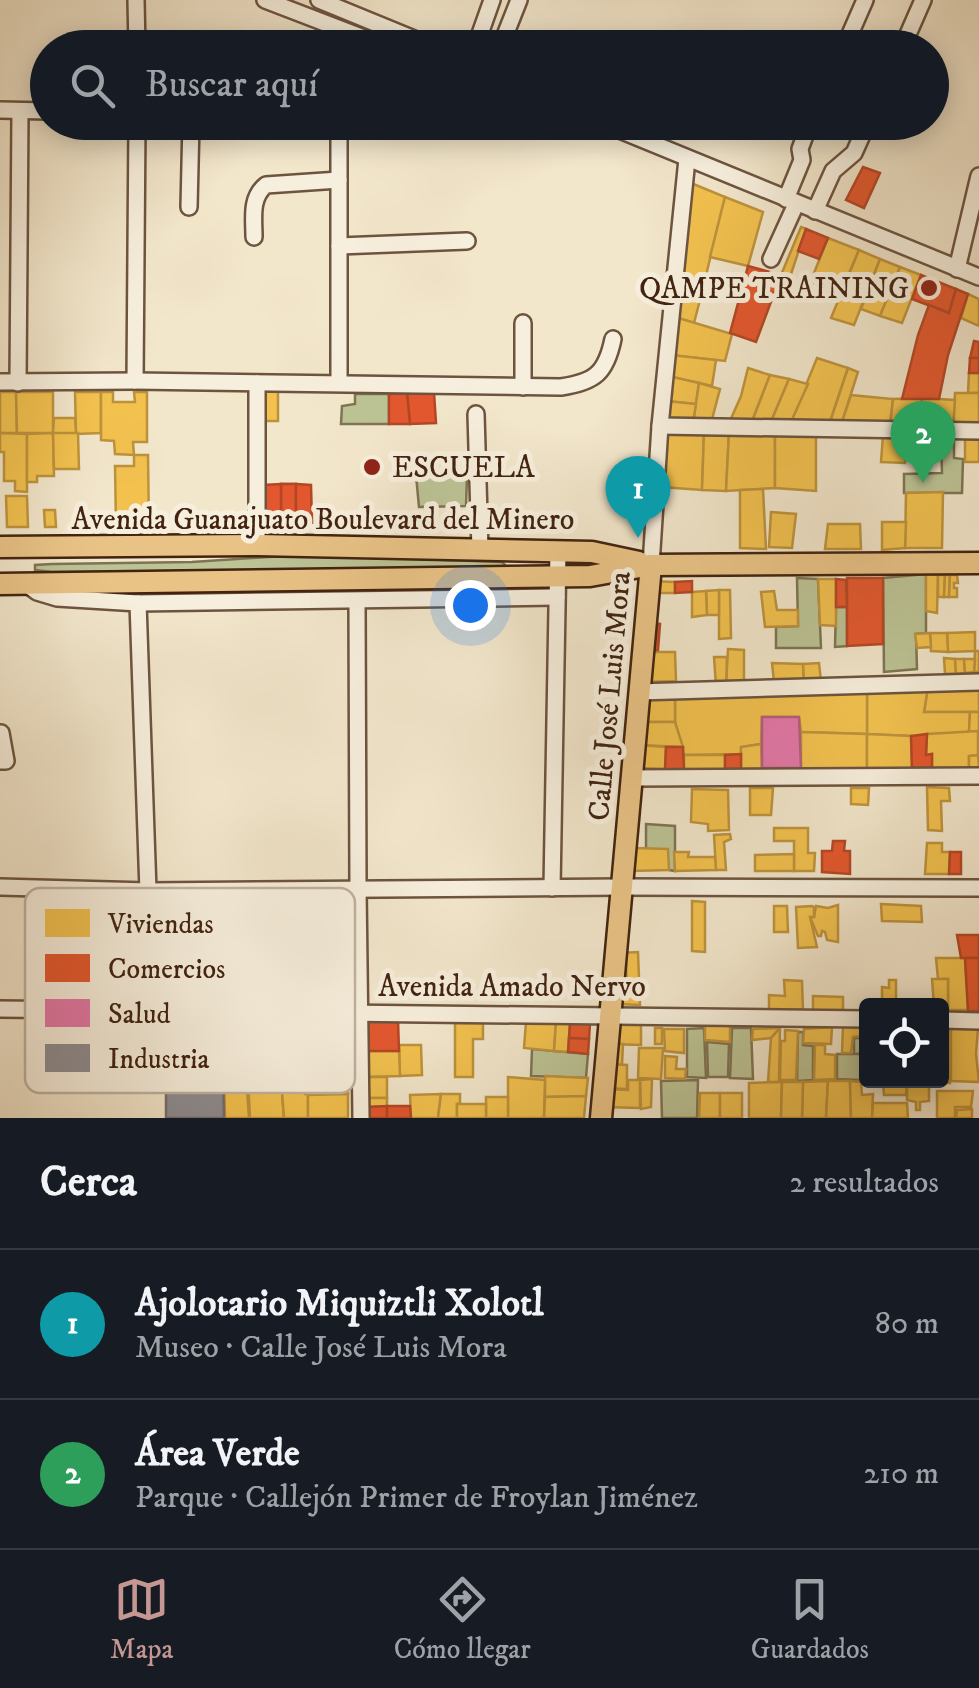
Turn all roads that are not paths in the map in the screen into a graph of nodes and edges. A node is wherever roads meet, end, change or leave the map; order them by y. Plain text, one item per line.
1 (136, 0) edge
2 (265, 0) edge
3 (318, 0) edge
4 (492, 0) edge
5 (519, 0) edge
6 (866, 0) edge
7 (924, 0) edge
8 (136, 30) edge
9 (341, 30) edge
10 (392, 30) edge
11 (481, 30) edge
12 (507, 30) edge
13 (852, 30) edge
14 (910, 30) edge
15 (0, 110) edge
16 (20, 111) junction
17 (30, 111) edge
18 (137, 140) edge
19 (191, 140) edge
20 (339, 140) edge
21 (642, 140) edge
22 (803, 140) edge
23 (860, 140) edge
24 (686, 159) junction
25 (802, 160) junction
26 (833, 172) junction
27 (979, 176) edge
28 (339, 180) junction
29 (791, 202) junction
30 (189, 207) dead end
31 (814, 211) junction
32 (254, 237) dead end
33 (467, 241) dead end
34 (339, 246) junction
35 (772, 258) dead end
36 (957, 269) junction
37 (979, 277) edge
38 (523, 322) dead end
39 (613, 339) dead end
40 (135, 381) junction
41 (0, 382) edge
42 (18, 383) junction
43 (257, 383) junction
44 (339, 383) junction
45 (523, 387) junction
46 (476, 414) dead end
47 (660, 426) junction
48 (979, 431) edge
49 (230, 546) junction
50 (257, 546) junction
51 (0, 547) edge
52 (480, 550) junction
53 (558, 551) junction
54 (979, 563) edge
55 (651, 565) junction
56 (0, 584) edge
57 (26, 584) junction
58 (558, 586) junction
59 (357, 601) junction
60 (138, 602) junction
61 (979, 682) edge
62 (638, 692) junction
63 (1, 733) edge
64 (3, 761) edge
65 (979, 776) edge
66 (633, 778) junction
67 (0, 887) edge
68 (621, 887) junction
69 (55, 888) edge
70 (148, 888) edge
71 (552, 888) junction
72 (979, 888) edge
73 (355, 889) edge
74 (358, 889) junction
75 (0, 1009) edge
76 (25, 1009) edge
77 (355, 1012) edge
78 (360, 1012) junction
79 (610, 1014) junction
80 (859, 1018) edge
81 (949, 1020) edge
82 (979, 1020) edge
83 (361, 1118) edge
84 (600, 1118) edge

1 - 8 street
2 - 9 street
3 - 10 street
4 - 11 street
5 - 12 street
6 - 13 street
7 - 14 street
15 - 16 street
16 - 17 street
16 - 42 street
18 - 40 street
19 - 30 street
20 - 28 street
21 - 24 street
22 - 25 street
23 - 26 street
24 - 29 street
24 - 47 street, Calle José Luis Mora
25 - 26 street
25 - 29 street
26 - 31 street
27 - 36 street
28 - 32 street
28 - 34 street
29 - 31 street
29 - 35 street
31 - 36 street
33 - 34 street
34 - 44 street
36 - 37 street
38 - 45 street
39 - 45 street
40 - 42 street
40 - 43 street
41 - 42 street
43 - 44 street
43 - 50 street
44 - 45 street
46 - 52 street
47 - 48 street
47 - 55 street, Calle José Luis Mora
49 - 50 main road, Avenida Guanajuato Boulevard del Minero
49 - 51 main road, Avenida Guanajuato Boulevard del Minero
49 - 57 main road
50 - 52 main road, Avenida Guanajuato Boulevard del Minero
52 - 53 main road, Avenida Guanajuato Boulevard del Minero
53 - 55 main road, Avenida Guanajuato Boulevard del Minero
53 - 58 street
54 - 55 main road
55 - 58 main road, Avenida Guanajuato Boulevard del Minero
55 - 62 main road, Calle José Luis Mora
56 - 57 main road, Avenida Guanajuato Boulevard del Minero
57 - 58 main road, Avenida Guanajuato Boulevard del Minero
57 - 60 street
58 - 59 street
58 - 71 street
59 - 60 street
59 - 74 street
60 - 70 street
61 - 62 street
62 - 66 main road, Calle José Luis Mora
63 - 64 street
65 - 66 street
66 - 68 main road, Calle José Luis Mora
67 - 69 street
68 - 71 street
68 - 72 street
68 - 79 main road, Calle José Luis Mora
71 - 74 street
73 - 74 street
74 - 78 street
75 - 76 street, Avenida Amado Nervo
77 - 78 street, Avenida Amado Nervo
78 - 79 street, Avenida Amado Nervo
78 - 83 street
79 - 80 street, Avenida Amado Nervo
79 - 84 main road, Calle José Luis Mora
81 - 82 street

